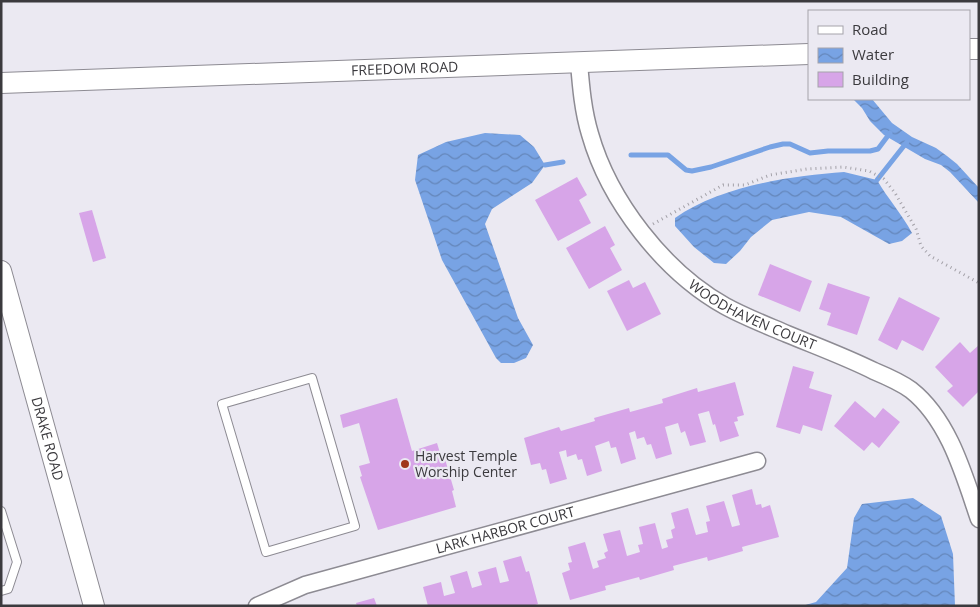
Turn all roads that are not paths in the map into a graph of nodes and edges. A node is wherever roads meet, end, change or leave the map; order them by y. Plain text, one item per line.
1 (808, 54) edge
2 (579, 63) junction
3 (1, 83) edge
4 (1, 271) edge
5 (757, 462) dead end
6 (241, 467) joint
7 (1, 511) edge
8 (979, 519) edge
9 (5, 536) edge
10 (1, 591) edge
11 (94, 606) edge
12 (257, 606) edge

1 - 2 street, FREEDOM ROAD
2 - 3 street, FREEDOM ROAD
2 - 8 street, WOODHAVEN COURT
4 - 11 street, DRAKE ROAD
5 - 12 street, LARK HARBOR COURT
6 - 6 lane
7 - 9 lane
9 - 10 lane

